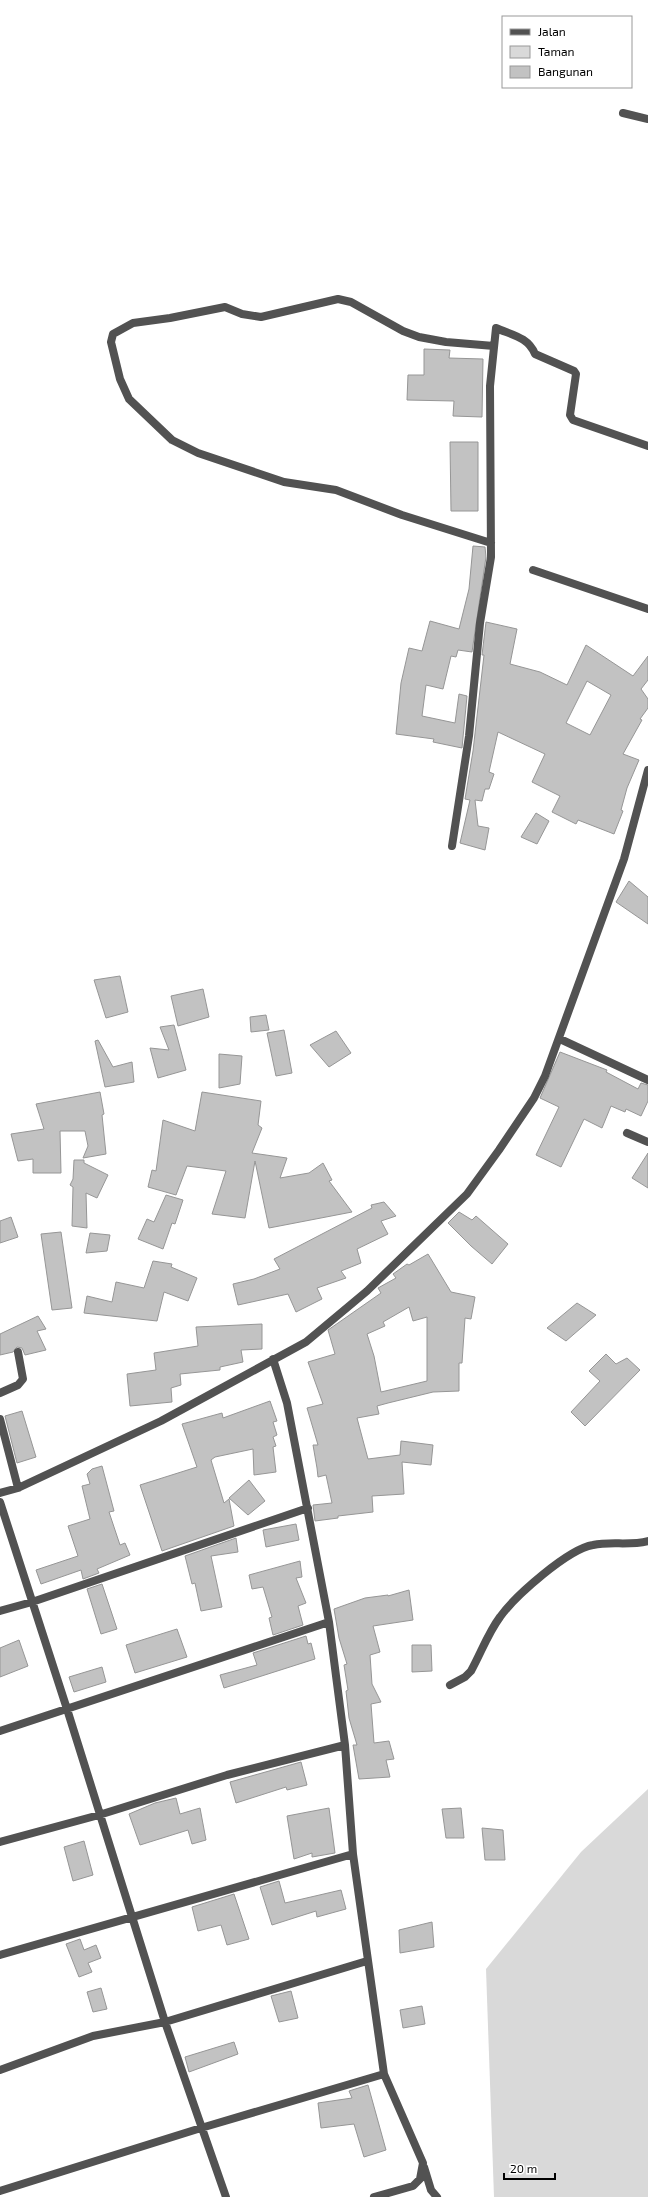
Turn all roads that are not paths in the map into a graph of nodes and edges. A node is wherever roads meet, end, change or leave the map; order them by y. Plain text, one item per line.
1 (623, 113) dead end
2 (648, 119) edge
3 (494, 346) junction
4 (648, 446) edge
5 (491, 543) junction
6 (533, 570) dead end
7 (648, 609) edge
8 (648, 770) edge
9 (647, 780) edge
10 (452, 846) dead end
11 (560, 1039) junction
12 (648, 1080) edge
13 (627, 1133) dead end
14 (648, 1142) edge
15 (18, 1352) dead end
16 (273, 1359) junction
17 (0, 1393) edge
18 (0, 1419) edge
19 (18, 1488) junction
20 (0, 1493) edge
21 (0, 1502) edge
22 (308, 1508) junction
23 (648, 1541) edge
24 (32, 1602) junction
25 (0, 1611) edge
26 (329, 1622) junction
27 (450, 1685) dead end
28 (67, 1709) junction
29 (0, 1731) edge
30 (345, 1745) junction
31 (99, 1815) junction
32 (0, 1842) edge
33 (354, 1854) junction
34 (133, 1917) junction
35 (0, 1955) edge
36 (367, 1961) junction
37 (165, 2022) junction
38 (0, 2070) edge
39 (384, 2074) junction
40 (201, 2128) junction
41 (423, 2163) junction
42 (0, 2191) edge
43 (226, 2197) edge
44 (374, 2197) edge
45 (437, 2197) edge

1 - 2 street
3 - 4 street
3 - 5 street
3 - 5 street
5 - 10 street
6 - 7 street
8 - 9 street
9 - 11 street
11 - 12 street
11 - 16 street
13 - 14 street
15 - 17 street
16 - 19 street
16 - 22 street
18 - 19 street
19 - 20 street
21 - 24 street
22 - 24 street
22 - 26 street
23 - 27 street
24 - 25 street
24 - 28 street
26 - 28 street
26 - 30 street
28 - 29 street
28 - 31 street
30 - 31 street
30 - 33 street
31 - 32 street
31 - 34 street
33 - 34 street
33 - 36 street
34 - 35 street
34 - 37 street
36 - 37 street
36 - 39 street
37 - 38 street
37 - 40 street
39 - 40 street
39 - 41 street
40 - 42 street
40 - 43 street
41 - 44 street
41 - 45 street

